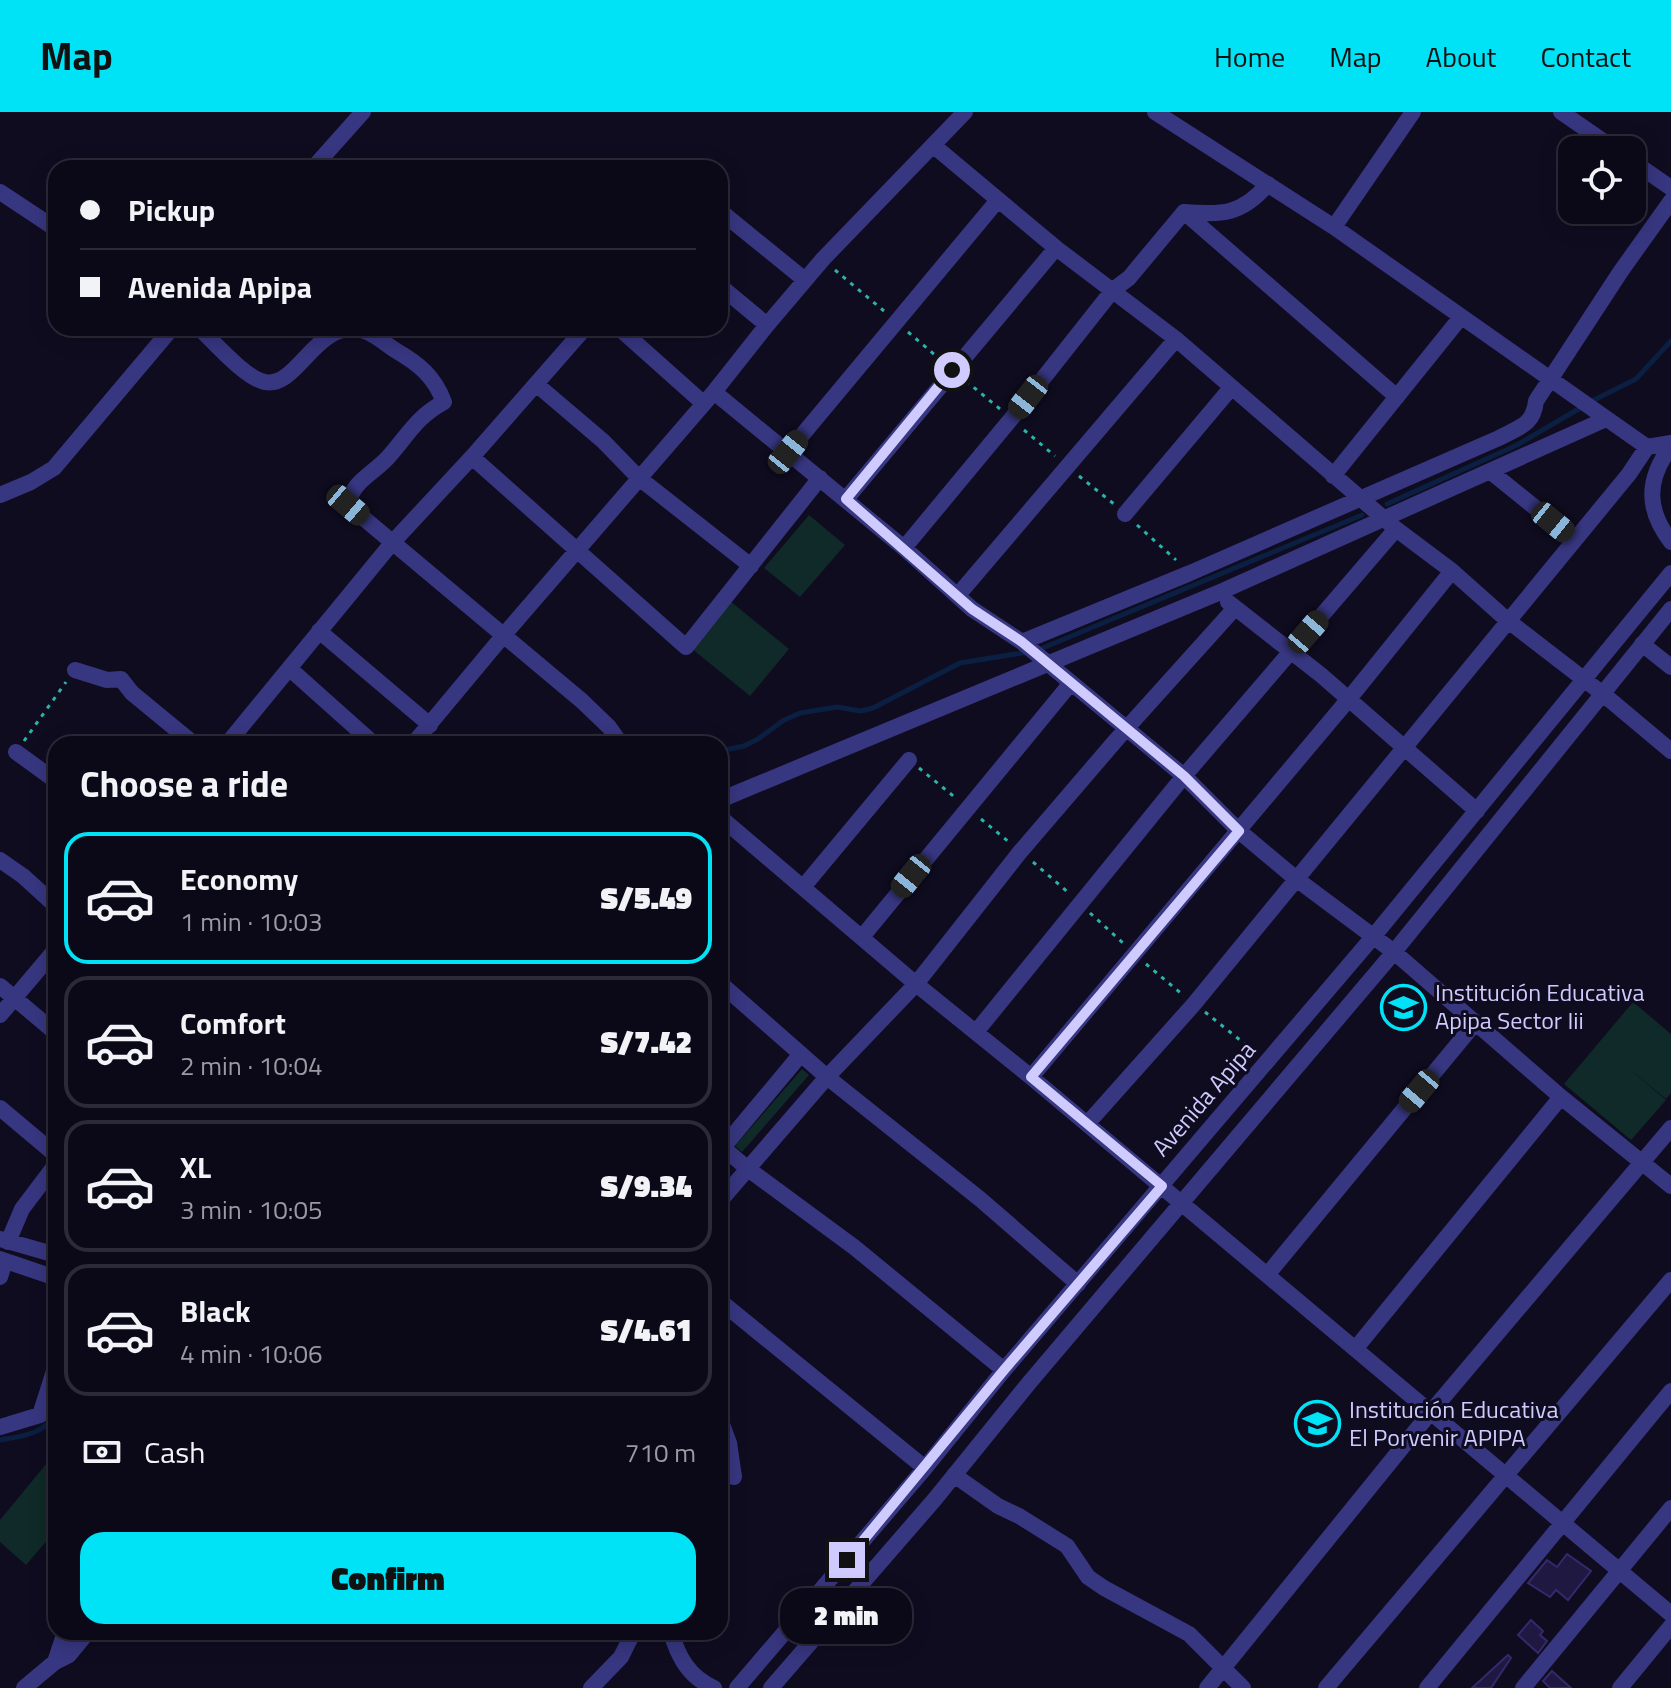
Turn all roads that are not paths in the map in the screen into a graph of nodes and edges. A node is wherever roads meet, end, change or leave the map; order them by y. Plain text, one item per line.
1 (363, 112) edge
2 (965, 112) edge
3 (1155, 112) edge
4 (1413, 112) edge
5 (1561, 112) edge
6 (1596, 136) edge
7 (934, 146) junction
8 (320, 160) edge
9 (1646, 171) edge
10 (1268, 184) junction
11 (1671, 188) edge
12 (0, 192) edge
13 (998, 200) junction
14 (1671, 201) edge
15 (1184, 212) junction
16 (728, 217) edge
17 (48, 224) edge
18 (1334, 227) junction
19 (1056, 248) junction
20 (805, 280) junction
21 (1113, 290) junction
22 (728, 293) edge
23 (1461, 317) junction
24 (767, 325) junction
25 (165, 336) edge
26 (208, 336) edge
27 (331, 336) edge
28 (372, 336) edge
29 (578, 336) edge
30 (629, 336) edge
31 (1176, 339) junction
32 (1551, 380) junction
33 (536, 384) junction
34 (1231, 388) junction
35 (1397, 397) junction
36 (708, 398) junction
37 (1606, 419) junction
38 (1671, 445) edge
39 (1647, 447) junction
40 (788, 452) junction
41 (472, 457) junction
42 (1491, 472) junction
43 (1333, 476) junction
44 (639, 478) junction
45 (820, 478) junction
46 (0, 495) edge
47 (1361, 497) junction
48 (846, 499) junction
49 (1125, 514) dead end
50 (1390, 523) junction
51 (1574, 539) junction
52 (1671, 542) edge
53 (392, 543) junction
54 (904, 548) junction
55 (576, 551) junction
56 (751, 566) junction
57 (1452, 571) junction
58 (1671, 573) edge
59 (1218, 593) junction
60 (958, 595) junction
61 (1235, 608) junction
62 (1671, 609) edge
63 (1507, 620) junction
64 (319, 631) junction
65 (503, 636) junction
66 (1022, 642) junction
67 (1642, 644) junction
68 (1290, 653) junction
69 (1048, 665) junction
70 (1671, 667) edge
71 (290, 669) junction
72 (75, 670) road end
73 (1584, 681) junction
74 (1071, 683) junction
75 (1603, 694) junction
76 (1348, 700) junction
77 (430, 725) junction
78 (1127, 730) junction
79 (184, 736) edge
80 (234, 736) edge
81 (365, 736) edge
82 (420, 736) edge
83 (615, 736) edge
84 (1404, 749) junction
85 (1671, 751) edge
86 (16, 752) road end
87 (909, 760) dead end
88 (48, 775) edge
89 (1184, 776) junction
90 (728, 797) edge
91 (1477, 811) junction
92 (728, 824) edge
93 (1239, 831) junction
94 (0, 860) edge
95 (1295, 878) junction
96 (804, 886) junction
97 (48, 899) edge
98 (862, 937) junction
99 (1373, 937) junction
100 (1394, 952) junction
101 (48, 959) edge
102 (916, 984) junction
103 (0, 986) edge
104 (728, 990) edge
105 (15, 998) junction
106 (0, 1015) edge
107 (1476, 1022) junction
108 (48, 1026) edge
109 (976, 1032) junction
110 (801, 1054) junction
111 (827, 1077) junction
112 (1031, 1077) junction
113 (1561, 1097) junction
114 (0, 1108) edge
115 (1087, 1124) junction
116 (1671, 1128) edge
117 (728, 1140) edge
118 (48, 1148) edge
119 (728, 1153) edge
120 (1643, 1162) junction
121 (748, 1169) junction
122 (48, 1175) edge
123 (1162, 1186) junction
124 (1671, 1186) edge
125 (728, 1192) edge
126 (1183, 1203) junction
127 (4, 1241) edge
128 (48, 1253) edge
129 (2, 1266) edge
130 (1267, 1275) junction
131 (48, 1276) edge
132 (1671, 1280) edge
133 (1078, 1284) junction
134 (728, 1308) edge
135 (1356, 1348) junction
136 (1004, 1370) junction
137 (48, 1390) edge
138 (1671, 1391) edge
139 (1430, 1413) junction
140 (0, 1427) edge
141 (728, 1440) edge
142 (925, 1468) junction
143 (1505, 1474) junction
144 (954, 1475) junction
145 (734, 1477) dead end
146 (1671, 1508) edge
147 (1563, 1523) junction
148 (1619, 1570) junction
149 (1671, 1614) edge
150 (1671, 1626) edge
151 (62, 1640) edge
152 (81, 1640) edge
153 (630, 1640) edge
154 (673, 1640) edge
155 (55, 1662) junction
156 (1222, 1669) junction
157 (24, 1688) edge
158 (591, 1688) edge
159 (714, 1688) edge
160 (737, 1688) edge
161 (771, 1688) edge
162 (1207, 1688) edge
163 (1243, 1688) edge
164 (1326, 1688) edge
165 (1427, 1688) edge
166 (1523, 1688) edge
167 (1620, 1688) edge

1 - 8 street
2 - 7 street
3 - 10 street
4 - 18 street
5 - 6 street
7 - 13 street
7 - 20 street
9 - 11 street
10 - 15 street
10 - 18 street
12 - 17 street
13 - 19 street
13 - 40 street
14 - 32 street
15 - 21 street
15 - 35 street
16 - 20 street
18 - 23 street
19 - 21 street
19 - 48 street
20 - 24 street
21 - 31 street
21 - 54 street
22 - 24 street
23 - 32 street
23 - 35 street
24 - 36 street
25 - 46 street
26 - 27 street
28 - 53 street
29 - 33 street
30 - 36 street
31 - 34 street
31 - 60 street
32 - 37 street
32 - 47 street
33 - 41 street
33 - 44 street
34 - 43 street
34 - 49 street
35 - 43 street
36 - 40 street
36 - 44 street
37 - 39 street
37 - 42 street
38 - 39 street
38 - 52 street
39 - 51 street
40 - 45 street
41 - 53 street
41 - 55 street
42 - 50 street
42 - 51 street
43 - 47 street
44 - 55 street
44 - 56 street
45 - 48 street
45 - 56 street
47 - 50 street
47 - 66 street
48 - 54 street
50 - 57 street
50 - 59 street
50 - 68 street
51 - 63 street
53 - 64 street
53 - 65 street
54 - 60 street
55 - 56 street
55 - 65 street
57 - 63 street
57 - 76 street
58 - 73 street, Avenida Apipa
59 - 61 street
59 - 69 street
60 - 66 street
61 - 68 street
61 - 78 street
62 - 67 street, Avenida Apipa
63 - 73 street
63 - 84 street
64 - 71 street
64 - 77 street
65 - 77 street
65 - 83 street
66 - 69 street
67 - 70 street
67 - 75 street, Avenida Apipa
68 - 76 street
68 - 89 street
69 - 74 street
69 - 90 street
71 - 80 street
71 - 81 street
72 - 79 street
73 - 75 street
73 - 91 street, Avenida Apipa
74 - 78 street
74 - 98 street
75 - 85 street
75 - 100 street, Avenida Apipa
76 - 84 street
76 - 93 street
77 - 82 street
78 - 89 street
78 - 102 street
84 - 91 street
84 - 95 street
86 - 88 street
87 - 96 street
89 - 93 street
89 - 109 street
91 - 99 street, Avenida Apipa
92 - 96 street
93 - 95 street
93 - 112 street
94 - 97 street
95 - 99 street
95 - 115 street
96 - 98 street
98 - 102 street
99 - 100 street
99 - 123 street, Avenida Apipa
100 - 107 street
100 - 126 street, Avenida Apipa
101 - 105 street
102 - 109 street
102 - 111 street
103 - 105 street
104 - 110 street
105 - 106 street
105 - 108 street
107 - 113 street
107 - 130 street
109 - 112 street
110 - 111 street
110 - 117 street
111 - 121 street
111 - 133 street
112 - 115 street
113 - 120 street
113 - 135 street
114 - 118 street
115 - 123 street
116 - 120 street
119 - 121 street
120 - 124 street
120 - 139 street
121 - 125 street
121 - 136 street
122 - 127 street
123 - 126 street
123 - 133 street, Avenida Apipa
126 - 130 street
126 - 144 street, Avenida Apipa
127 - 128 street
129 - 131 street
130 - 135 street
132 - 143 street
133 - 136 street, Avenida Apipa
134 - 142 street
135 - 139 street
136 - 142 street, Avenida Apipa
137 - 140 street
138 - 147 street
139 - 143 street
139 - 156 street
141 - 145 street
142 - 160 street, Avenida Apipa
143 - 147 street
143 - 164 street
144 - 156 street
144 - 161 street, Avenida Apipa
146 - 148 street
147 - 148 street
147 - 165 street
148 - 149 street
148 - 166 street
150 - 167 street
151 - 155 street
152 - 155 street
153 - 158 street
154 - 159 street
155 - 157 street
156 - 162 street
156 - 163 street

